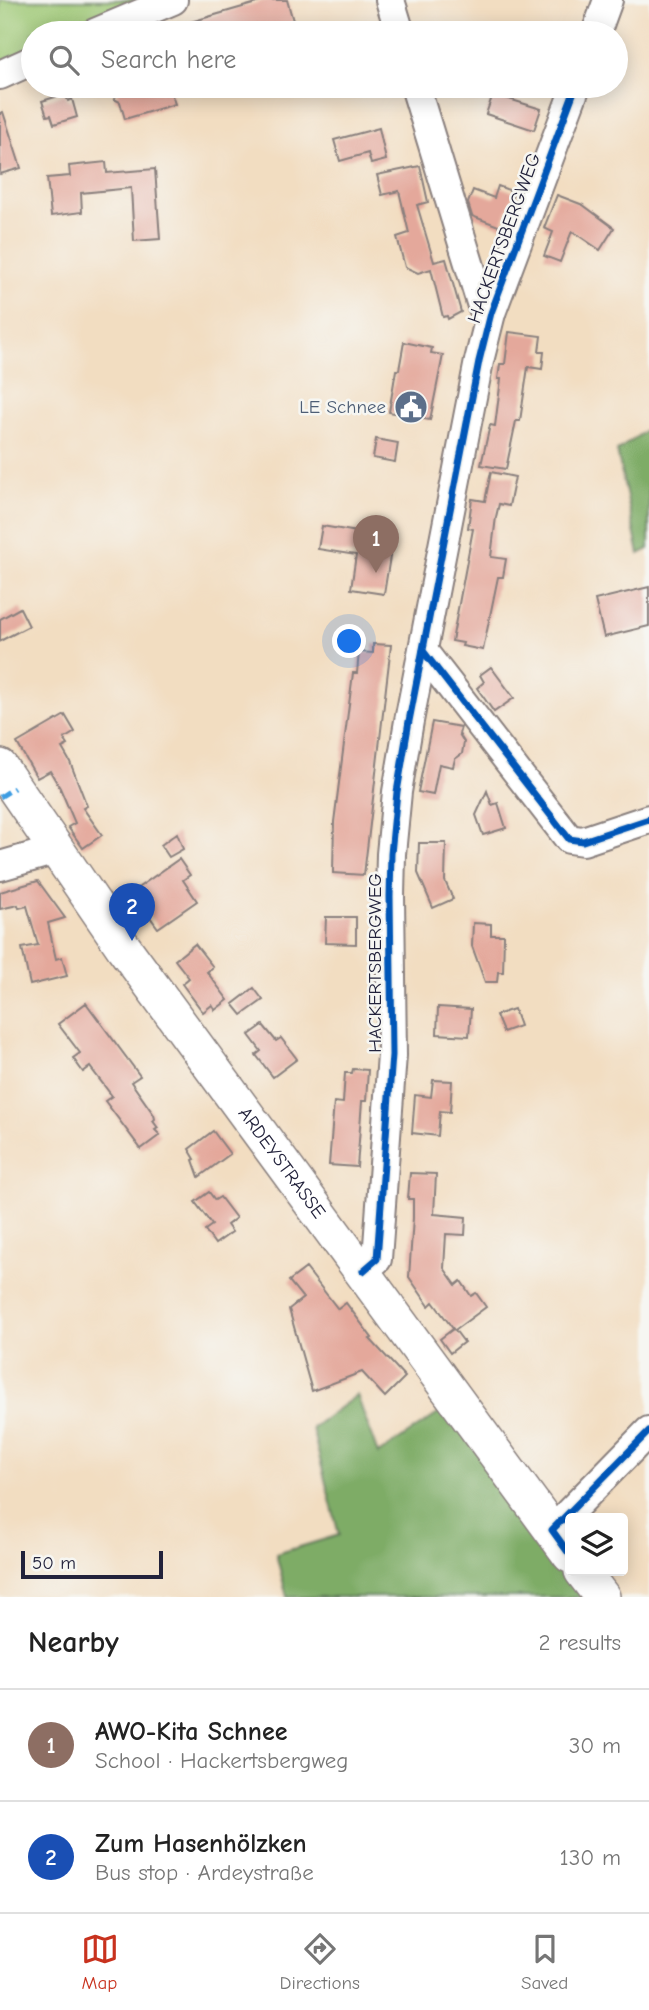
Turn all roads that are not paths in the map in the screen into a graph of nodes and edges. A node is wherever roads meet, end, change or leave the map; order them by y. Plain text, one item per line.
1 (173, 0) edge
2 (390, 0) edge
3 (608, 0) edge
4 (123, 21) edge
5 (396, 21) edge
6 (600, 21) edge
7 (21, 65) edge
8 (0, 75) edge
9 (419, 98) edge
10 (572, 98) edge
11 (491, 313) junction
12 (423, 651) junction
13 (0, 767) edge
14 (649, 819) edge
15 (56, 850) junction
16 (0, 866) edge
17 (363, 1271) junction
18 (649, 1431) edge
19 (561, 1543) edge
20 (586, 1576) edge
21 (602, 1597) edge

1 - 4 street
2 - 5 street
3 - 6 street
7 - 8 street
9 - 11 street, HACKERTSBERGWEG
10 - 11 street, HACKERTSBERGWEG
11 - 12 street, HACKERTSBERGWEG
12 - 14 street
12 - 17 street, HACKERTSBERGWEG
13 - 15 main road, ARDEYSTRASSE
15 - 16 street
15 - 17 main road, ARDEYSTRASSE
17 - 19 main road, ARDEYSTRASSE
18 - 19 street
20 - 21 main road

